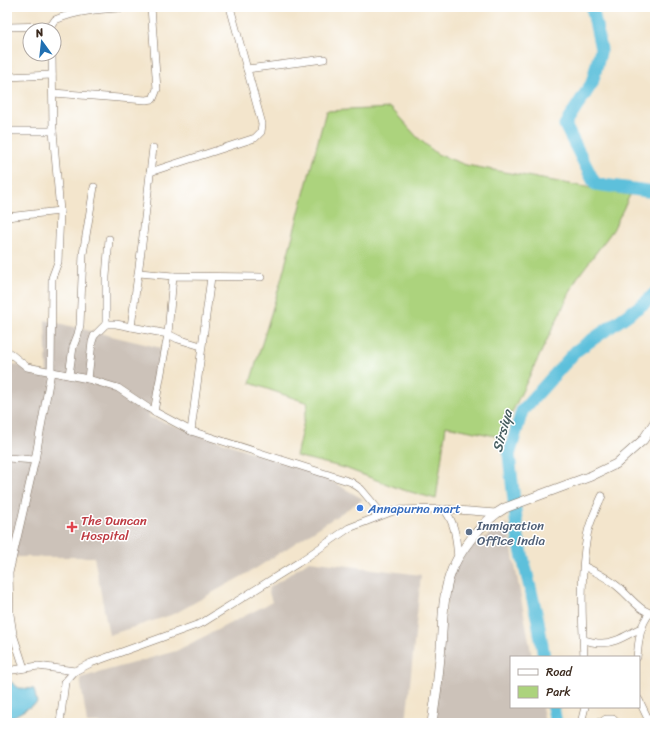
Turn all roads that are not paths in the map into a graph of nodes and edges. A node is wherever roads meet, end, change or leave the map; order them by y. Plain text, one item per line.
1 (135, 7) edge
2 (151, 7) edge
3 (230, 7) edge
4 (78, 10) edge
5 (54, 22) edge
6 (7, 27) edge
7 (22, 27) edge
8 (324, 59) dead end
9 (52, 62) edge
10 (246, 69) junction
11 (52, 75) junction
12 (7, 77) edge
13 (53, 93) junction
14 (53, 131) junction
15 (7, 132) edge
16 (153, 148) dead end
17 (150, 172) junction
18 (94, 187) dead end
19 (60, 211) junction
20 (7, 216) edge
21 (109, 239) dead end
22 (139, 273) junction
23 (173, 276) junction
24 (211, 276) junction
25 (261, 277) dead end
26 (106, 324) junction
27 (131, 327) junction
28 (168, 334) junction
29 (201, 346) junction
30 (7, 351) edge
31 (51, 372) junction
32 (69, 375) junction
33 (88, 379) junction
34 (154, 412) junction
35 (655, 422) edge
36 (191, 431) junction
37 (7, 458) edge
38 (35, 460) junction
39 (602, 496) dead end
40 (444, 509) junction
41 (496, 512) junction
42 (382, 514) junction
43 (458, 558) junction
44 (584, 566) junction
45 (652, 614) edge
46 (641, 628) junction
47 (584, 640) junction
48 (584, 656) edge
49 (637, 656) edge
50 (24, 668) junction
51 (7, 671) edge
52 (75, 671) junction
53 (640, 702) edge
54 (585, 708) edge
55 (60, 723) edge
56 (432, 723) edge
57 (599, 723) edge
58 (616, 723) edge
59 (650, 723) edge

1 - 4 street
2 - 13 street
3 - 10 street
4 - 5 street
6 - 7 street
8 - 10 street
9 - 11 street
10 - 17 street
11 - 12 street
11 - 13 street
13 - 14 street
14 - 15 street
14 - 19 street
16 - 17 street
17 - 22 street
18 - 32 street
19 - 20 street
19 - 31 street
21 - 26 street
22 - 23 street
22 - 27 street
23 - 24 street
23 - 28 street
24 - 25 street
24 - 29 street
26 - 27 street
26 - 33 street
27 - 28 street
28 - 29 street
28 - 34 street
29 - 36 street
30 - 31 street
31 - 32 street
31 - 38 street
32 - 33 street
33 - 34 street
34 - 36 street
35 - 41 main road
36 - 42 street
37 - 38 street
38 - 50 street
39 - 44 street
40 - 41 street
40 - 42 street
40 - 43 street
41 - 43 main road
42 - 52 street
43 - 56 main road
44 - 45 street
44 - 47 street
45 - 46 street
46 - 47 street
46 - 49 street
47 - 48 street
50 - 51 street
50 - 52 street
52 - 55 street
53 - 59 street
54 - 57 street
57 - 58 street

